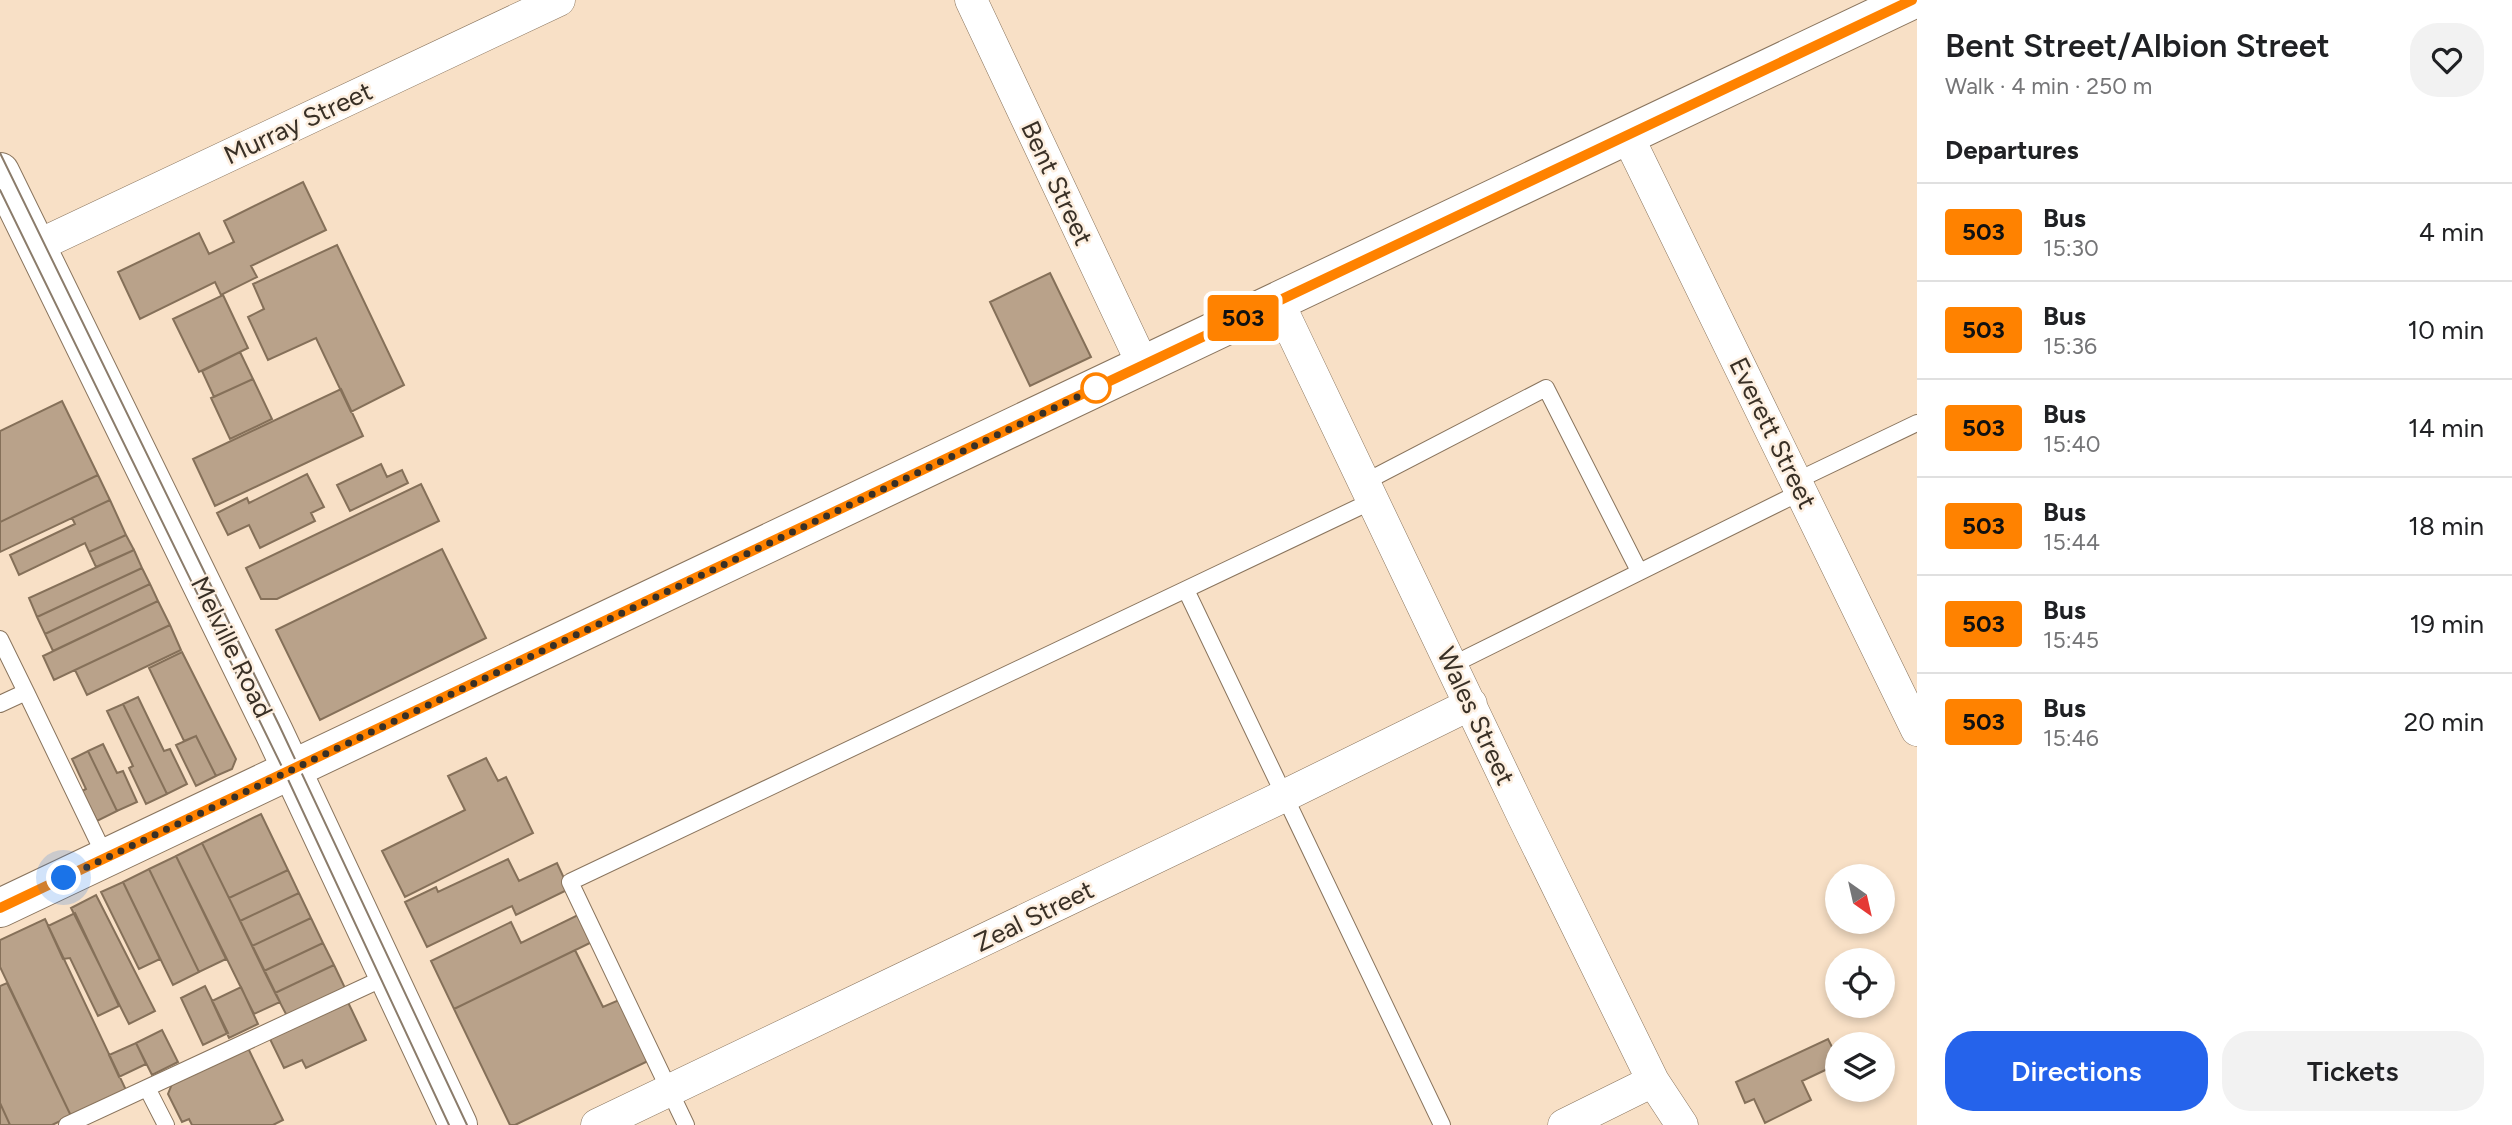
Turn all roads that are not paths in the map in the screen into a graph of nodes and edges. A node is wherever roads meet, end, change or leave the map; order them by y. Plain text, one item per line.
1 (559, 0) edge
2 (971, 0) edge
3 (1892, 4) edge
4 (1627, 135) junction
5 (0, 172) edge
6 (37, 246) junction
7 (1278, 302) junction
8 (1143, 365) junction
9 (1917, 424) edge
10 (1798, 487) junction
11 (1369, 491) junction
12 (1639, 571) junction
13 (1186, 590) junction
14 (0, 639) edge
15 (1452, 665) junction
16 (26, 692) junction
17 (0, 704) edge
18 (1471, 704) junction
19 (1917, 730) edge
20 (292, 770) junction
21 (1284, 796) junction
22 (106, 858) junction
23 (0, 908) edge
24 (388, 976) junction
25 (1653, 1081) junction
26 (147, 1088) junction
27 (670, 1090) junction
28 (67, 1125) edge
29 (166, 1125) edge
30 (458, 1125) edge
31 (597, 1125) edge
32 (686, 1125) edge
33 (1441, 1125) edge
34 (1564, 1125) edge
35 (1682, 1125) edge

1 - 6 street, Murray Street
2 - 8 street, Bent Street
3 - 4 street
4 - 7 street
4 - 10 street, Everett Street
5 - 6 street, Melville Road
6 - 20 street, Melville Road
7 - 8 street
7 - 11 street, Wales Street
8 - 20 street
9 - 10 lane
10 - 12 lane
10 - 19 street, Everett Street
11 - 12 lane
11 - 13 lane
11 - 15 street, Wales Street
12 - 15 lane
13 - 21 lane
13 - 27 lane
14 - 16 lane
15 - 18 street, Wales Street
16 - 17 lane
16 - 22 lane
18 - 21 street, Zeal Street
18 - 25 street, Wales Street
20 - 22 street
20 - 24 street, Melville Road
21 - 27 street, Zeal Street
21 - 33 lane
22 - 23 street
24 - 26 lane
24 - 30 street, Melville Road
25 - 34 street
25 - 35 street, Wales Street
26 - 28 lane
26 - 29 lane
27 - 31 street, Zeal Street
27 - 32 lane

